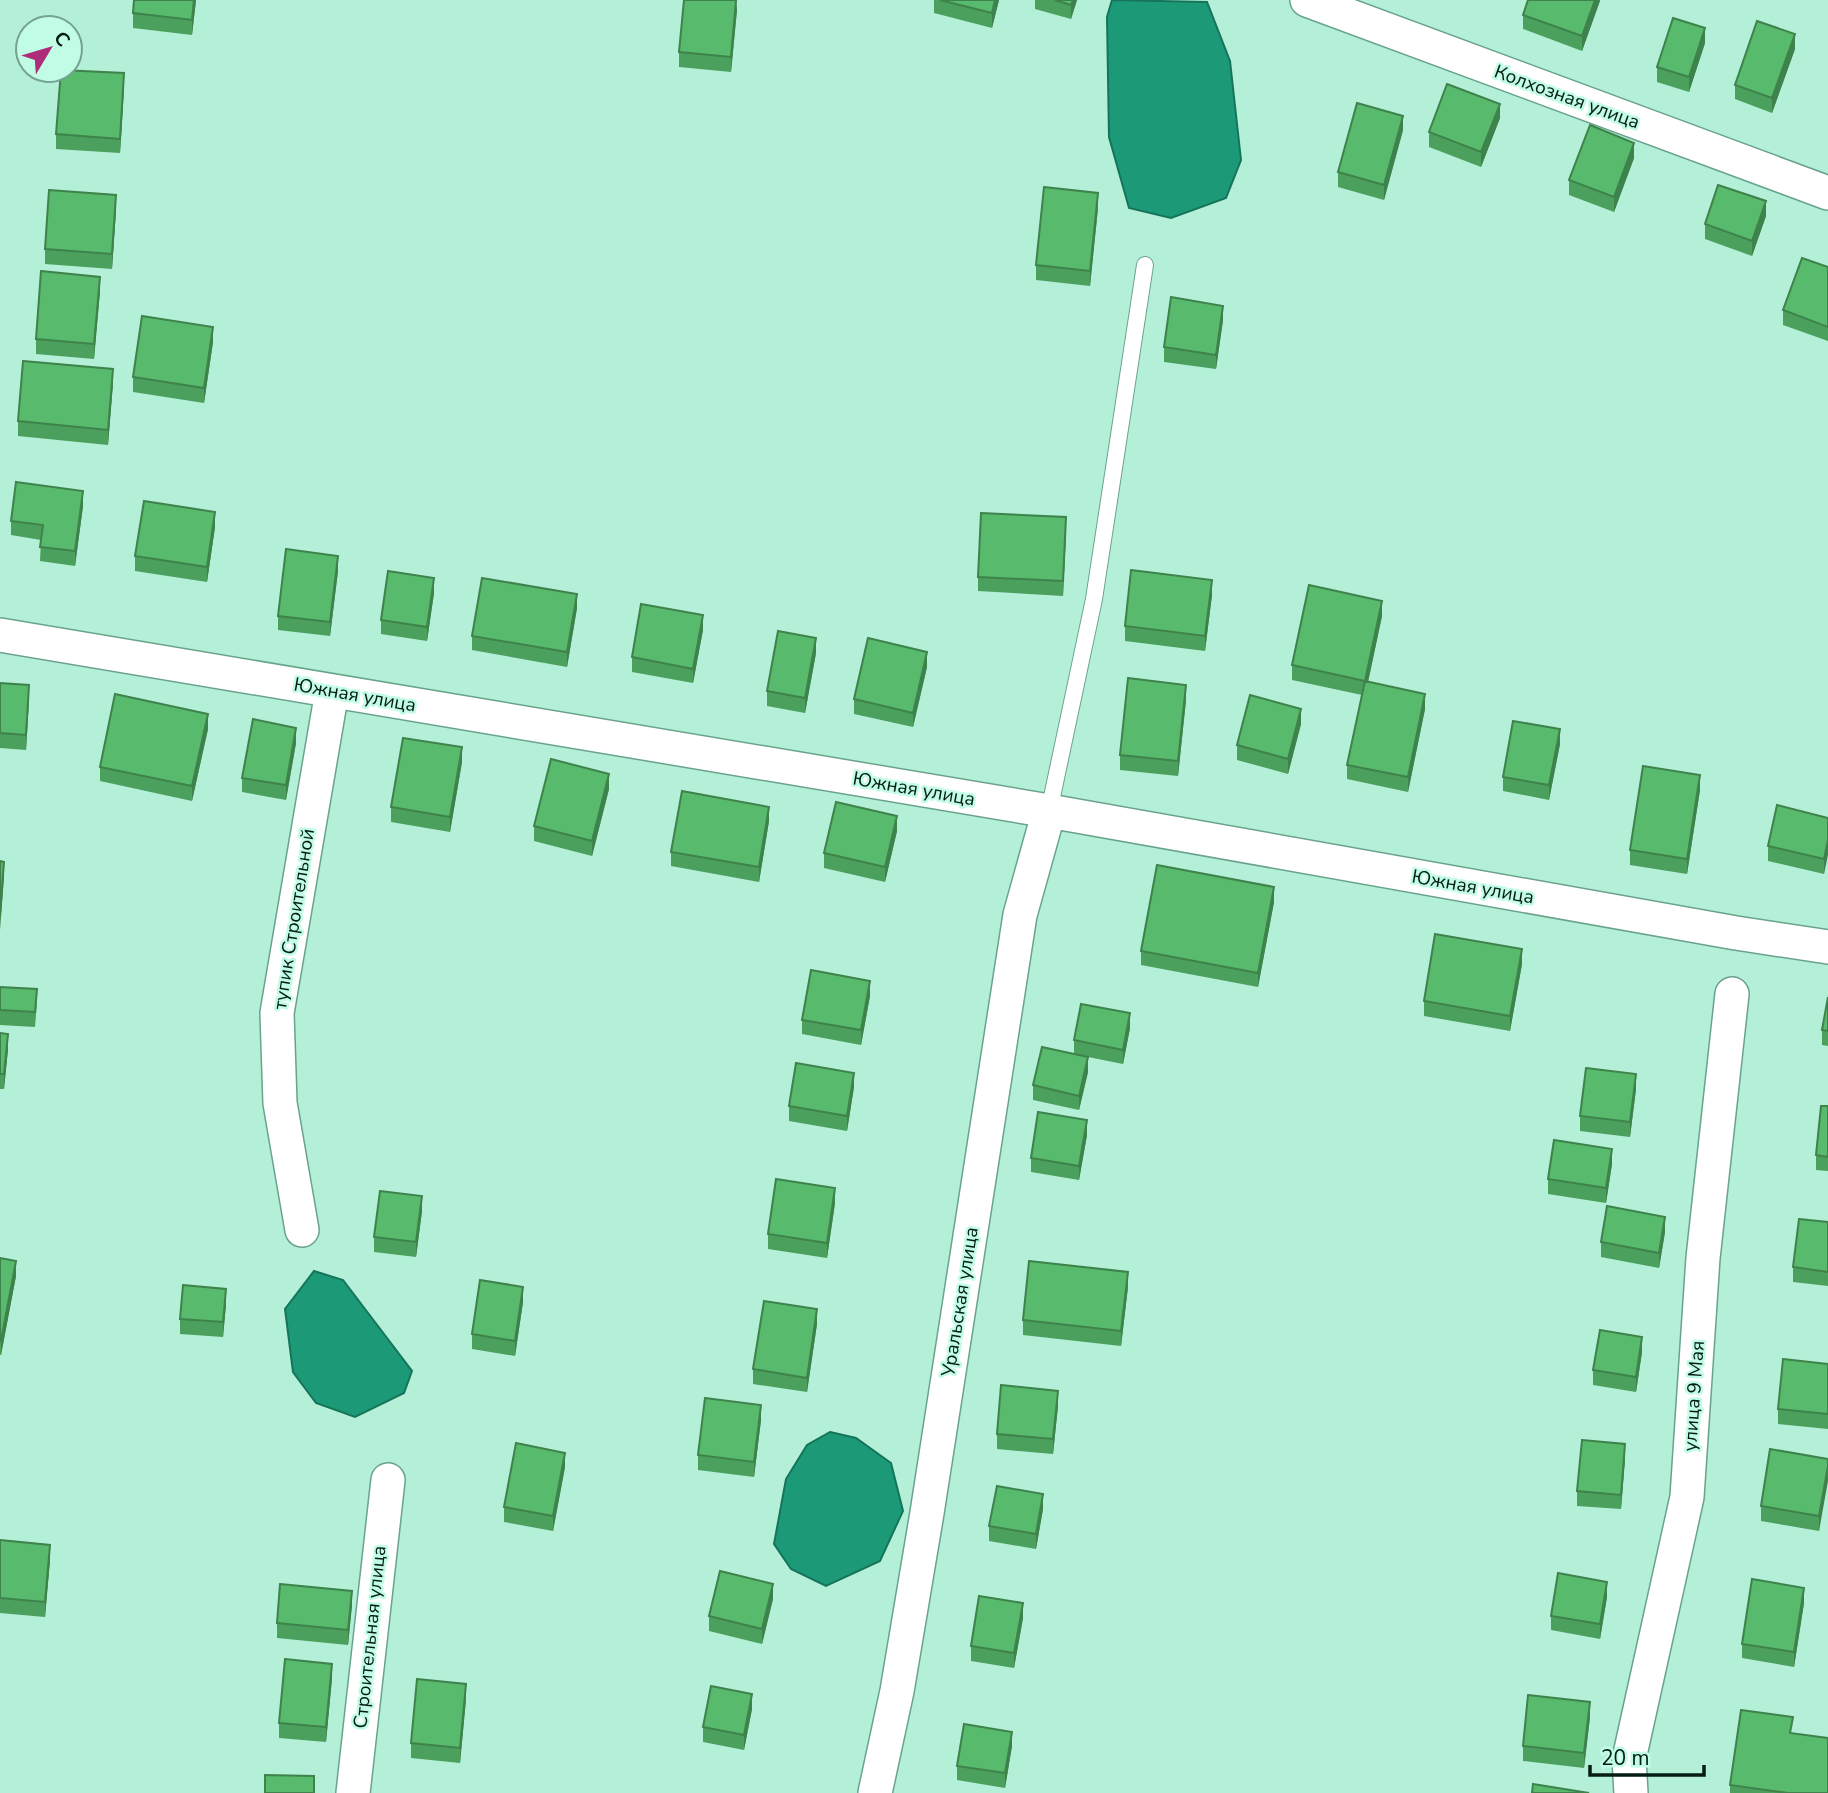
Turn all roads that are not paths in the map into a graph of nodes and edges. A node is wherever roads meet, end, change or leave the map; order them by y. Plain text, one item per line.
1 (1307, 0) edge
2 (1828, 193) edge
3 (1145, 265) dead end
4 (0, 635) edge
5 (332, 691) junction
6 (1049, 811) junction
7 (1828, 947) edge
8 (1732, 994) dead end
9 (302, 1230) dead end
10 (387, 1480) dead end
11 (353, 1793) edge
12 (875, 1793) edge
13 (1631, 1793) edge

1 - 2 street, Колхозная улица
3 - 6 lane
4 - 5 street, Южная улица
5 - 6 street, Южная улица
5 - 9 street, тупик Строительной
6 - 7 street, Южная улица
6 - 12 street, Уральская улица
8 - 13 street, улица 9 Мая
10 - 11 street, Строительная улица

